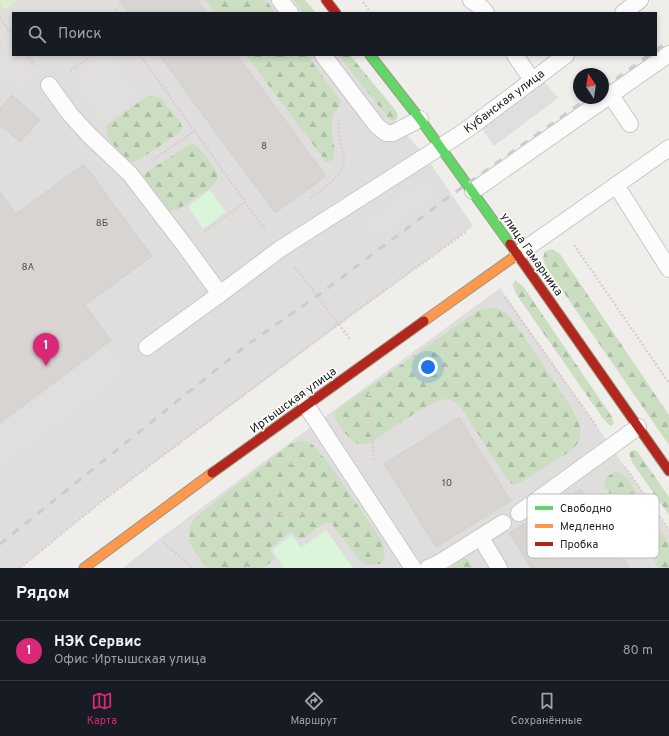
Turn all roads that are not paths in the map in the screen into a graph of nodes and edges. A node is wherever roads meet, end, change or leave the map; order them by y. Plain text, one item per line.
1 (280, 0) edge
2 (326, 0) edge
3 (640, 0) edge
4 (289, 12) edge
5 (335, 12) edge
6 (624, 12) edge
7 (669, 54) edge
8 (323, 56) edge
9 (371, 56) edge
10 (516, 56) edge
11 (565, 56) edge
12 (532, 80) junction
13 (49, 85) dead end
14 (610, 94) junction
15 (420, 119) junction
16 (630, 124) dead end
17 (441, 147) junction
18 (669, 148) edge
19 (616, 185) junction
20 (473, 191) junction
21 (518, 254) junction
22 (669, 269) edge
23 (220, 294) junction
24 (147, 347) dead end
25 (306, 405) junction
26 (638, 427) junction
27 (669, 471) edge
28 (545, 494) edge
29 (527, 507) edge
30 (519, 513) dead end
31 (503, 523) dead end
32 (481, 538) junction
33 (84, 568) edge
34 (413, 568) edge
35 (428, 568) edge
36 (499, 568) edge

1 - 4 lane
2 - 5 main road
3 - 6 lane
7 - 14 lane
8 - 15 lane
9 - 15 main road, улица Гамарника
10 - 12 lane
11 - 12 lane, Кубанская улица
12 - 17 lane, Кубанская улица
13 - 23 lane
14 - 16 lane
14 - 20 lane
15 - 17 main road, улица Гамарника
17 - 20 main road, улица Гамарника
17 - 23 lane, Кубанская улица
18 - 19 lane
19 - 21 lane
19 - 22 lane
20 - 21 main road, улица Гамарника
21 - 25 main road, Иртышская улица
21 - 26 main road, улица Гамарника
23 - 24 lane, Кубанская улица
25 - 33 main road, Иртышская улица
25 - 34 lane
26 - 27 main road, улица Гамарника
26 - 28 lane
29 - 30 lane
31 - 32 lane
32 - 35 lane
32 - 36 lane

